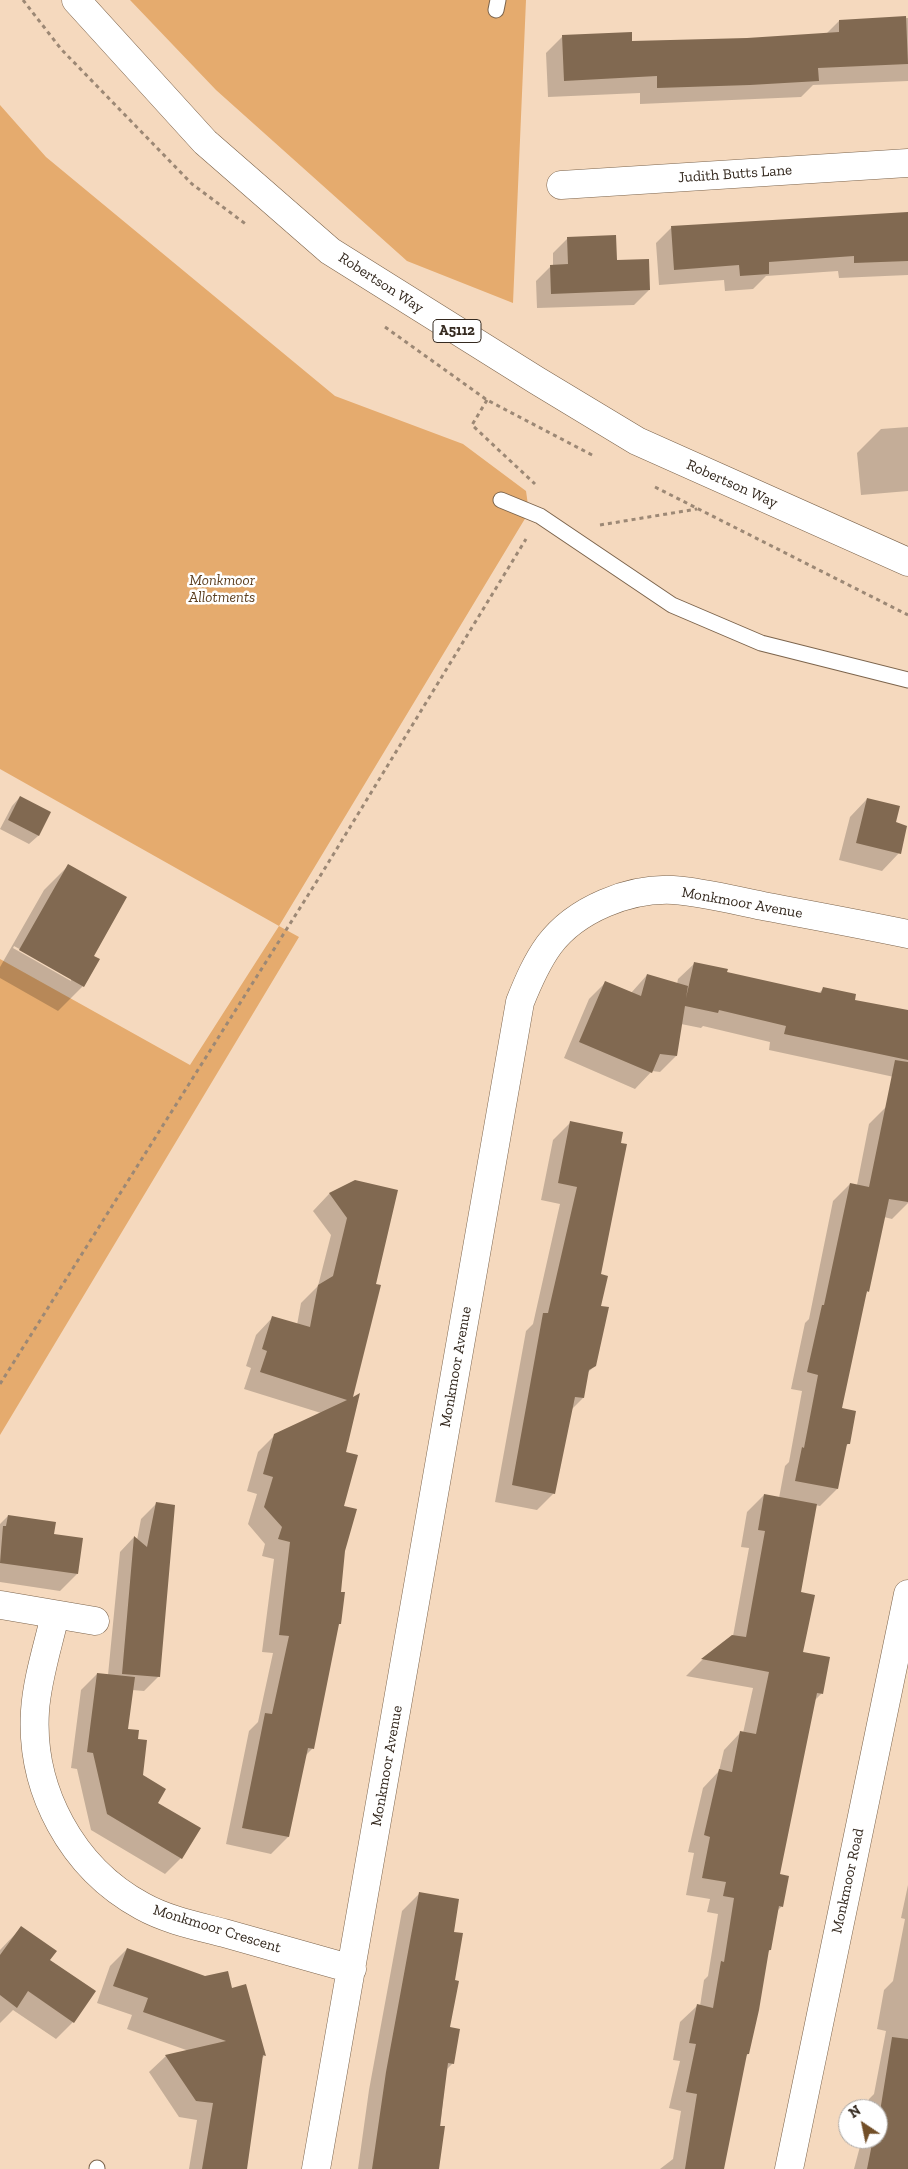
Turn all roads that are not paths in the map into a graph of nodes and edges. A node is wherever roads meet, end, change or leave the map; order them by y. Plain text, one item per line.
1 (76, 0) edge
2 (908, 163) edge
3 (561, 185) dead end
4 (501, 500) dead end
5 (908, 562) edge
6 (908, 680) edge
7 (908, 934) edge
8 (908, 1594) edge
9 (1, 1605) edge
10 (55, 1615) junction
11 (95, 1620) dead end
12 (352, 1969) junction
13 (316, 2169) edge
14 (789, 2169) edge

1 - 5 street, Robertson Way / A5112
2 - 3 street, Judith Butts Lane
4 - 6 lane
7 - 12 street, Monkmoor Avenue
8 - 14 street, Monkmoor Road
9 - 10 street
10 - 11 street
10 - 12 street, Monkmoor Crescent
12 - 13 street, Monkmoor Avenue

